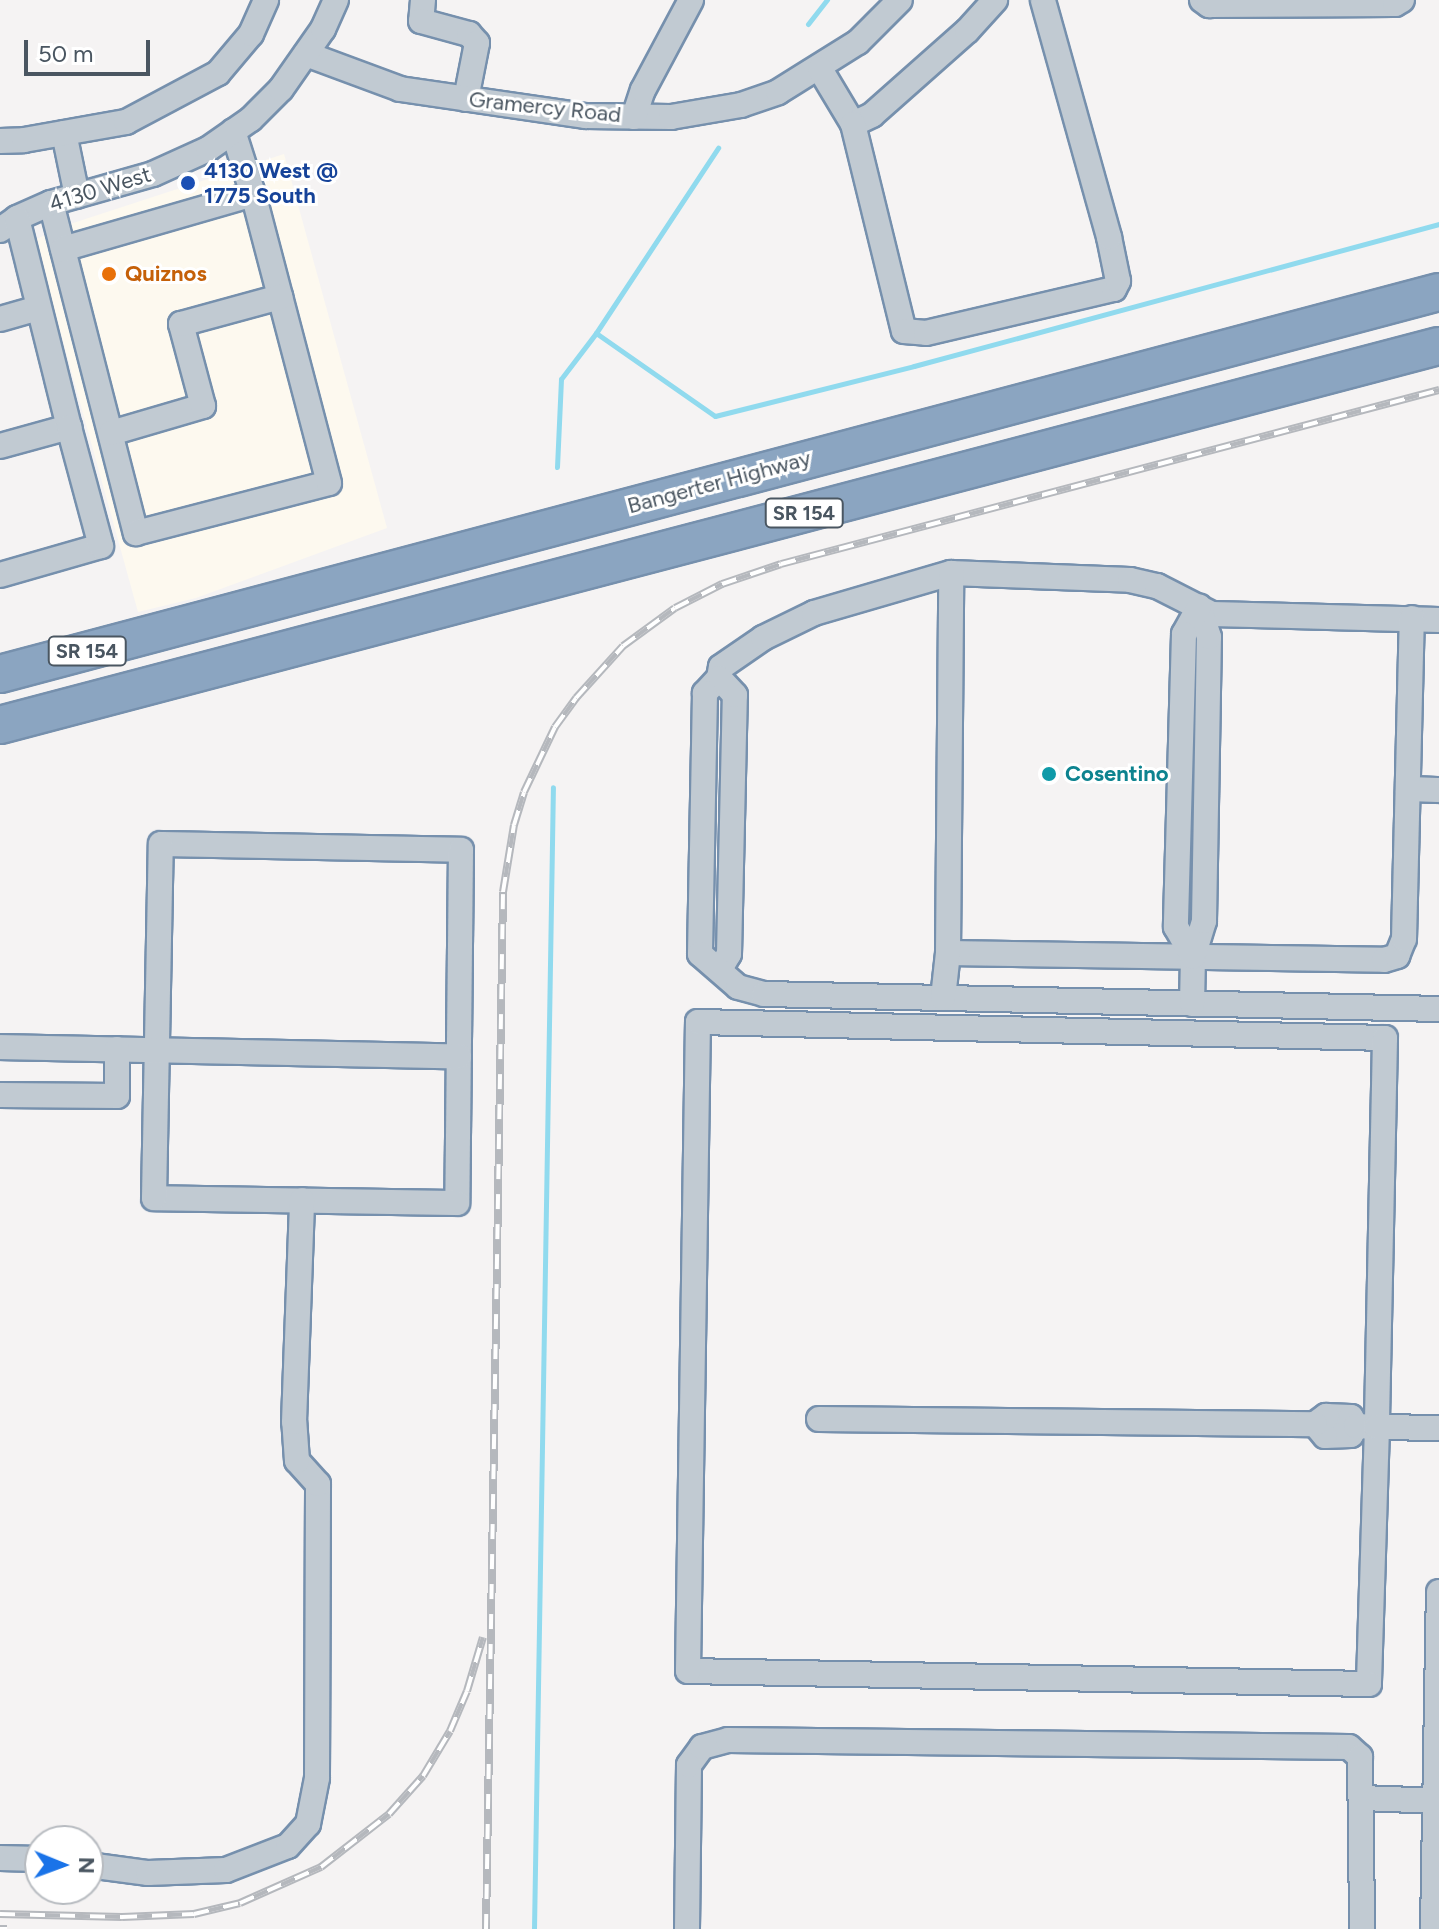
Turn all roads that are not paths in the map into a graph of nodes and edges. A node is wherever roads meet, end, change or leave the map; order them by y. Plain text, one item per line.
1 (266, 0) edge
2 (336, 0) edge
3 (423, 0) edge
4 (691, 0) edge
5 (900, 0) edge
6 (995, 0) edge
7 (1043, 0) edge
8 (1202, 0) edge
9 (1402, 0) edge
10 (306, 54) junction
11 (820, 69) junction
12 (466, 99) junction
13 (634, 117) junction
14 (853, 124) junction
15 (233, 131) junction
16 (64, 133) junction
17 (0, 141) edge
18 (253, 194) junction
19 (77, 196) junction
20 (51, 203) junction
21 (8, 224) edge
22 (63, 249) junction
23 (1439, 292) edge
24 (280, 297) junction
25 (38, 308) junction
26 (0, 319) edge
27 (1439, 346) edge
28 (69, 427) junction
29 (111, 433) junction
30 (0, 446) edge
31 (951, 573) junction
32 (0, 575) edge
33 (1199, 607) junction
34 (1412, 618) junction
35 (1439, 620) edge
36 (0, 674) edge
37 (0, 725) edge
38 (1408, 789) junction
39 (1439, 790) edge
40 (948, 953) junction
41 (1193, 957) junction
42 (943, 998) junction
43 (1192, 1004) junction
44 (1439, 1009) edge
45 (0, 1047) edge
46 (117, 1049) junction
47 (157, 1050) junction
48 (459, 1057) junction
49 (0, 1095) edge
50 (302, 1200) junction
51 (819, 1419) dead end
52 (1366, 1427) junction
53 (1439, 1428) edge
54 (1439, 1592) edge
55 (1362, 1798) junction
56 (1437, 1801) edge
57 (0, 1858) edge
58 (24, 1859) edge
59 (104, 1867) edge
60 (687, 1929) edge
61 (1362, 1929) edge
62 (1433, 1929) edge

1 - 16 street
2 - 10 street, 4130 West
3 - 12 street
4 - 13 street
5 - 11 street, Gramercy Road
6 - 14 street
7 - 14 street
8 - 9 street
10 - 12 street, Gramercy Road
10 - 15 street, 4130 West
11 - 13 street, Gramercy Road
11 - 14 street
12 - 13 street, Gramercy Road
15 - 18 street
15 - 19 street, 4130 West
16 - 17 street
16 - 19 street
18 - 22 street
18 - 24 street
19 - 20 street, 4130 West
20 - 21 street, 4130 West
20 - 22 street
21 - 25 street
22 - 29 street
23 - 36 highway, Bangerter Highway / SR 154
24 - 29 street
24 - 29 street
25 - 26 street
25 - 28 street
27 - 37 highway, SR 154
28 - 30 street
28 - 32 street
31 - 33 street
31 - 40 street
31 - 42 street
33 - 34 street
33 - 41 street
34 - 35 street
34 - 38 street
38 - 39 street
38 - 41 street
40 - 41 street
40 - 42 street
41 - 43 street
42 - 43 street
43 - 44 street
45 - 46 street
46 - 47 street
46 - 49 street
47 - 48 street
47 - 48 street
47 - 50 street
48 - 50 street
50 - 59 street
51 - 52 street
52 - 52 street
52 - 53 street
54 - 56 street
55 - 56 street
55 - 60 street
55 - 61 street
56 - 62 street
57 - 58 street

